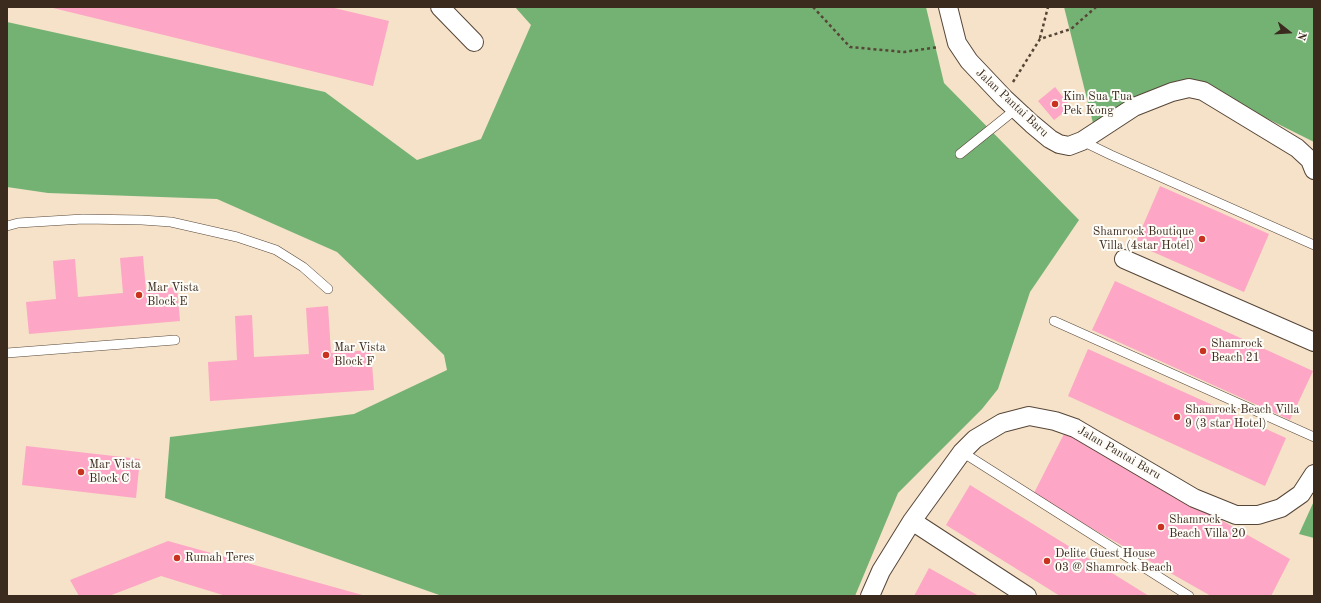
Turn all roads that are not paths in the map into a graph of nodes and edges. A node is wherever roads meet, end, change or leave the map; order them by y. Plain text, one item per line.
1 (440, 7) edge
2 (948, 7) edge
3 (474, 42) dead end
4 (1010, 103) junction
5 (1082, 140) junction
6 (960, 154) dead end
7 (1314, 170) edge
8 (7, 226) edge
9 (1314, 245) edge
10 (1124, 259) dead end
11 (328, 289) dead end
12 (1054, 321) dead end
13 (175, 340) dead end
14 (1314, 342) edge
15 (7, 354) edge
16 (1314, 437) edge
17 (962, 452) junction
18 (1314, 474) edge
19 (912, 521) junction
20 (870, 596) edge
21 (1027, 596) edge
22 (1189, 596) edge

1 - 3 street
2 - 4 street, Jalan Pantai Baru
4 - 5 street, Jalan Pantai Baru
4 - 6 lane
5 - 7 street, Jalan Pantai Baru
5 - 9 lane
8 - 11 lane
10 - 14 street
12 - 16 lane
13 - 15 lane
17 - 18 street, Jalan Pantai Baru
17 - 19 street, Jalan Pantai Baru
17 - 22 lane
19 - 20 street, Jalan Pantai Baru
19 - 21 street

